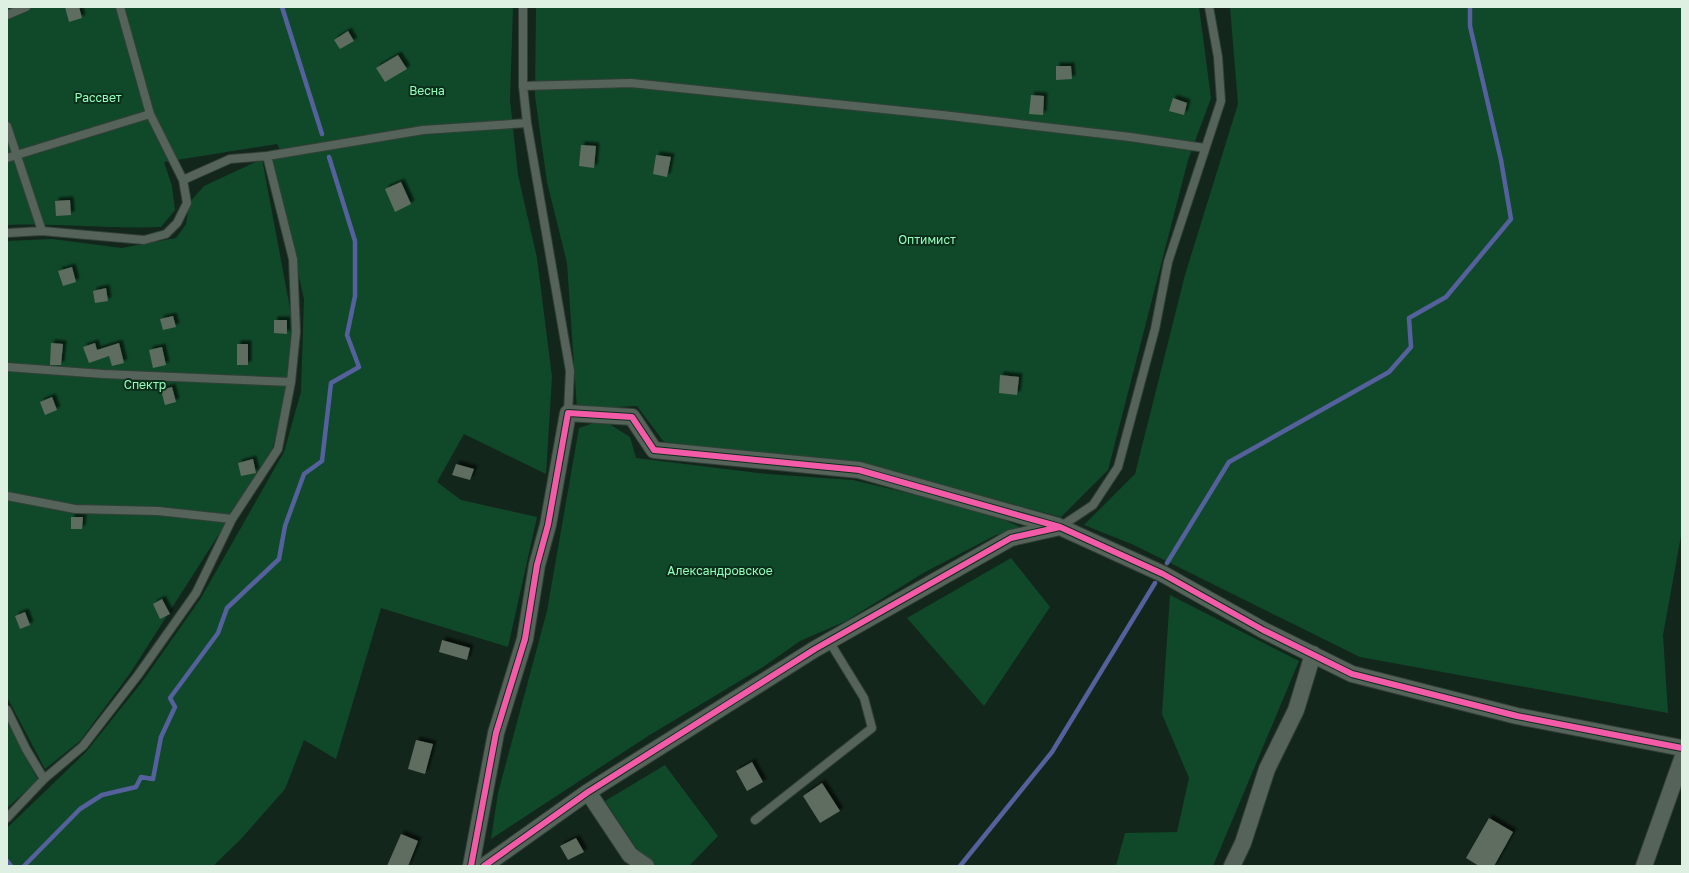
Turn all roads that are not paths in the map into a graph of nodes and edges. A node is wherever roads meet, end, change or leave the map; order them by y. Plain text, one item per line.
1 (26, 7) edge
2 (120, 7) edge
3 (523, 7) edge
4 (1210, 7) edge
5 (7, 15) edge
6 (523, 86) junction
7 (150, 114) junction
8 (527, 123) junction
9 (7, 126) edge
10 (1205, 148) junction
11 (17, 154) junction
12 (267, 156) junction
13 (7, 158) edge
14 (183, 180) junction
15 (42, 231) junction
16 (7, 233) edge
17 (7, 367) edge
18 (291, 382) junction
19 (568, 413) junction
20 (7, 496) edge
21 (232, 519) junction
22 (1060, 527) junction
23 (829, 641) junction
24 (1313, 654) junction
25 (7, 710) edge
26 (1682, 748) edge
27 (1682, 759) edge
28 (44, 779) junction
29 (588, 792) junction
30 (7, 818) edge
31 (755, 820) dead end
32 (630, 860) edge
33 (471, 866) edge
34 (484, 866) edge
35 (646, 866) edge
36 (1232, 866) edge
37 (1644, 866) edge

1 - 5 lane
2 - 7 lane
3 - 6 lane
4 - 10 lane
6 - 8 lane
6 - 10 lane
7 - 11 lane
7 - 14 lane
8 - 12 lane
8 - 19 lane
9 - 11 lane
10 - 22 lane
11 - 13 lane
11 - 15 lane
12 - 14 lane
12 - 18 lane
14 - 15 lane
15 - 16 lane
17 - 18 lane
18 - 21 lane
19 - 22 street
19 - 33 street
20 - 21 lane
21 - 28 lane
22 - 23 street
22 - 24 street
23 - 29 street
23 - 31 lane
24 - 26 street
24 - 36 street
25 - 28 lane
27 - 37 street
28 - 30 lane
29 - 32 street
29 - 34 street
32 - 35 street

